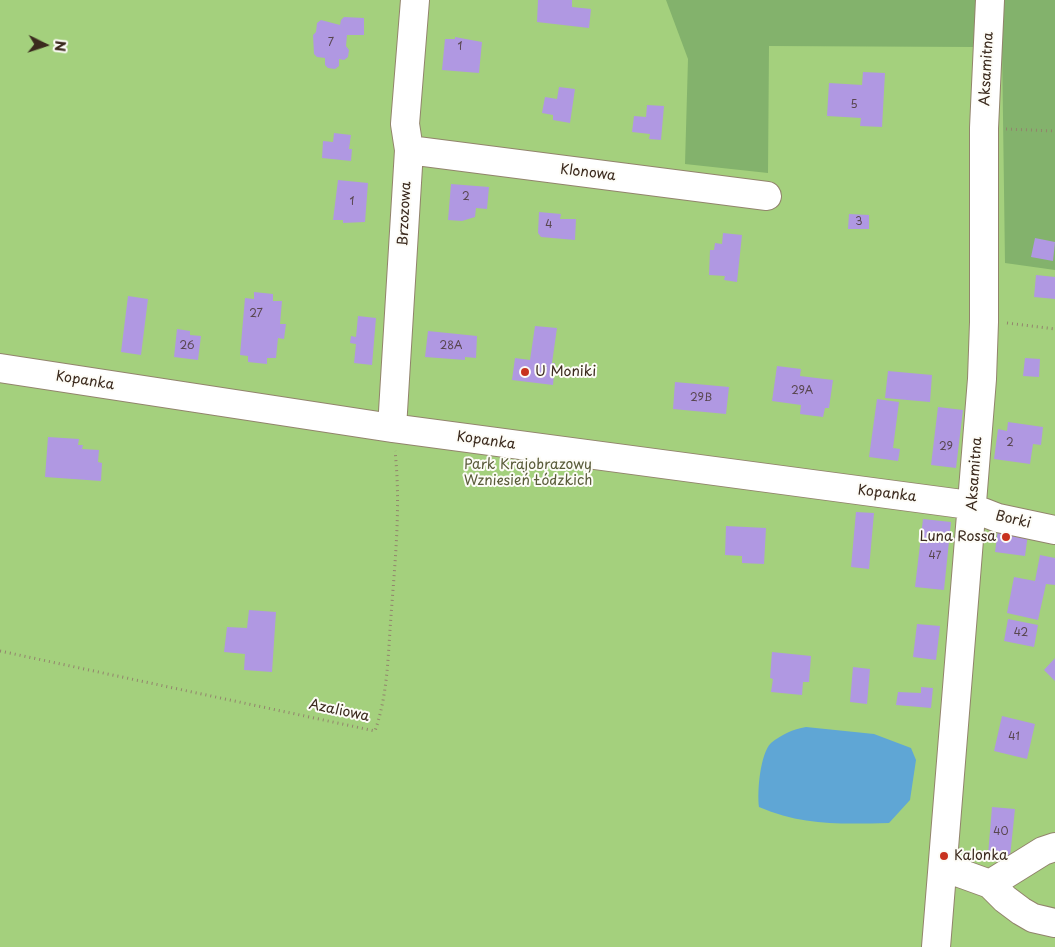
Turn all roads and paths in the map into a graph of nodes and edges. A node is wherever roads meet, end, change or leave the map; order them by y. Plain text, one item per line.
1 (415, 0) edge
2 (990, 0) edge
3 (1003, 129) dead end
4 (1055, 130) edge
5 (409, 150) junction
6 (768, 196) dead end
7 (1006, 323) dead end
8 (1055, 329) edge
9 (0, 368) edge
10 (392, 428) junction
11 (972, 508) junction
12 (1055, 530) edge
13 (0, 651) edge
14 (1055, 847) edge
15 (943, 867) junction
16 (990, 884) junction
17 (1055, 923) edge
18 (936, 947) edge

1 - 5 street, Brzozowa
2 - 11 street, Aksamitna
3 - 4 path
5 - 6 street, Klonowa
5 - 10 street, Brzozowa
7 - 8 path
9 - 10 street, Kopanka
10 - 11 street, Kopanka
10 - 13 path, Azaliowa
11 - 12 street, Borki
11 - 15 street, Aksamitna
14 - 16 street
15 - 16 street
15 - 18 street, Aksamitna
16 - 17 street

